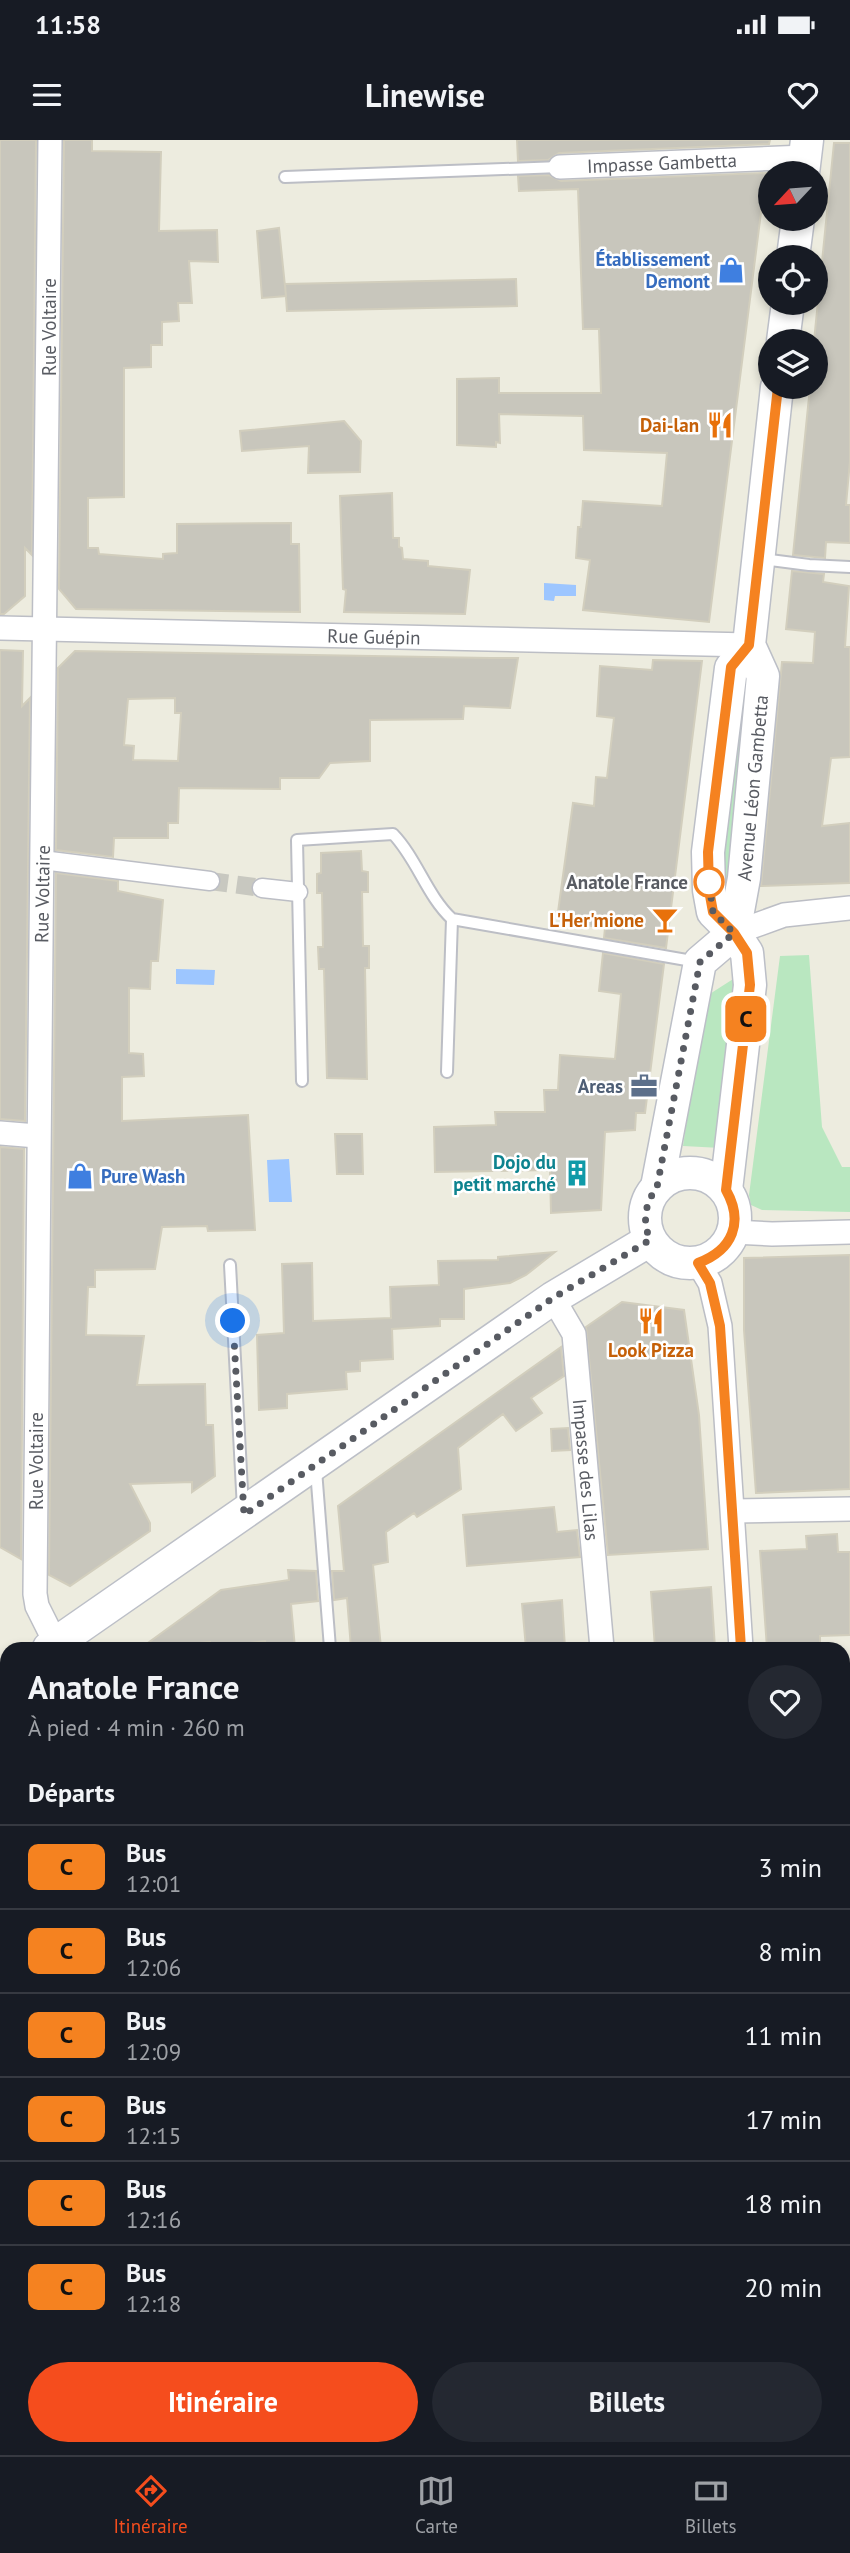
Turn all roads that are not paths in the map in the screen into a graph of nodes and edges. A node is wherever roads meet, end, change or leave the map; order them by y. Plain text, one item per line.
1 (50, 140) edge
2 (805, 157) edge
3 (559, 167) joint
4 (285, 177) dead end
5 (777, 399) edge
6 (757, 558) junction
7 (850, 567) edge
8 (0, 628) edge
9 (46, 629) junction
10 (749, 645) junction
11 (42, 860) junction
12 (210, 881) tunnel mouth
13 (262, 888) tunnel mouth
14 (298, 892) junction
15 (850, 908) edge
16 (452, 919) junction
17 (734, 933) junction
18 (700, 962) junction
19 (447, 1072) dead end
20 (302, 1081) dead end
21 (0, 1133) edge
22 (37, 1136) junction
23 (657, 1187) junction
24 (726, 1190) junction
25 (733, 1232) junction
26 (850, 1232) edge
27 (650, 1240) junction
28 (698, 1263) junction
29 (230, 1265) dead end
30 (553, 1298) junction
31 (316, 1465) junction
32 (850, 1509) edge
33 (734, 1511) junction
34 (244, 1515) junction
35 (52, 1642) edge
36 (61, 1642) edge
37 (330, 1642) edge
38 (601, 1642) edge
39 (741, 1642) edge

1 - 9 street, Rue Voltaire
2 - 3 street, Impasse Gambetta
3 - 4 lane
5 - 6 main road, Avenue Léon Gambetta
6 - 7 lane
6 - 10 main road, Avenue Léon Gambetta
8 - 9 street, Rue Guépin
9 - 10 street, Rue Guépin
9 - 11 street, Rue Voltaire
10 - 17 main road, Avenue Léon Gambetta
11 - 12 street
11 - 22 street, Rue Voltaire
13 - 14 street
14 - 16 lane
14 - 20 lane
15 - 17 street
16 - 18 lane
16 - 19 lane
17 - 18 main road
17 - 24 main road
18 - 23 main road
21 - 22 street
22 - 35 street, Rue Voltaire
23 - 24 main road
23 - 27 main road
24 - 25 main road
25 - 26 street
25 - 28 main road
27 - 28 main road
27 - 30 main road
28 - 33 street
29 - 34 lane
30 - 31 main road
30 - 38 street, Impasse des Lilas
31 - 34 main road
31 - 37 lane
32 - 33 street
33 - 39 street
34 - 36 main road

